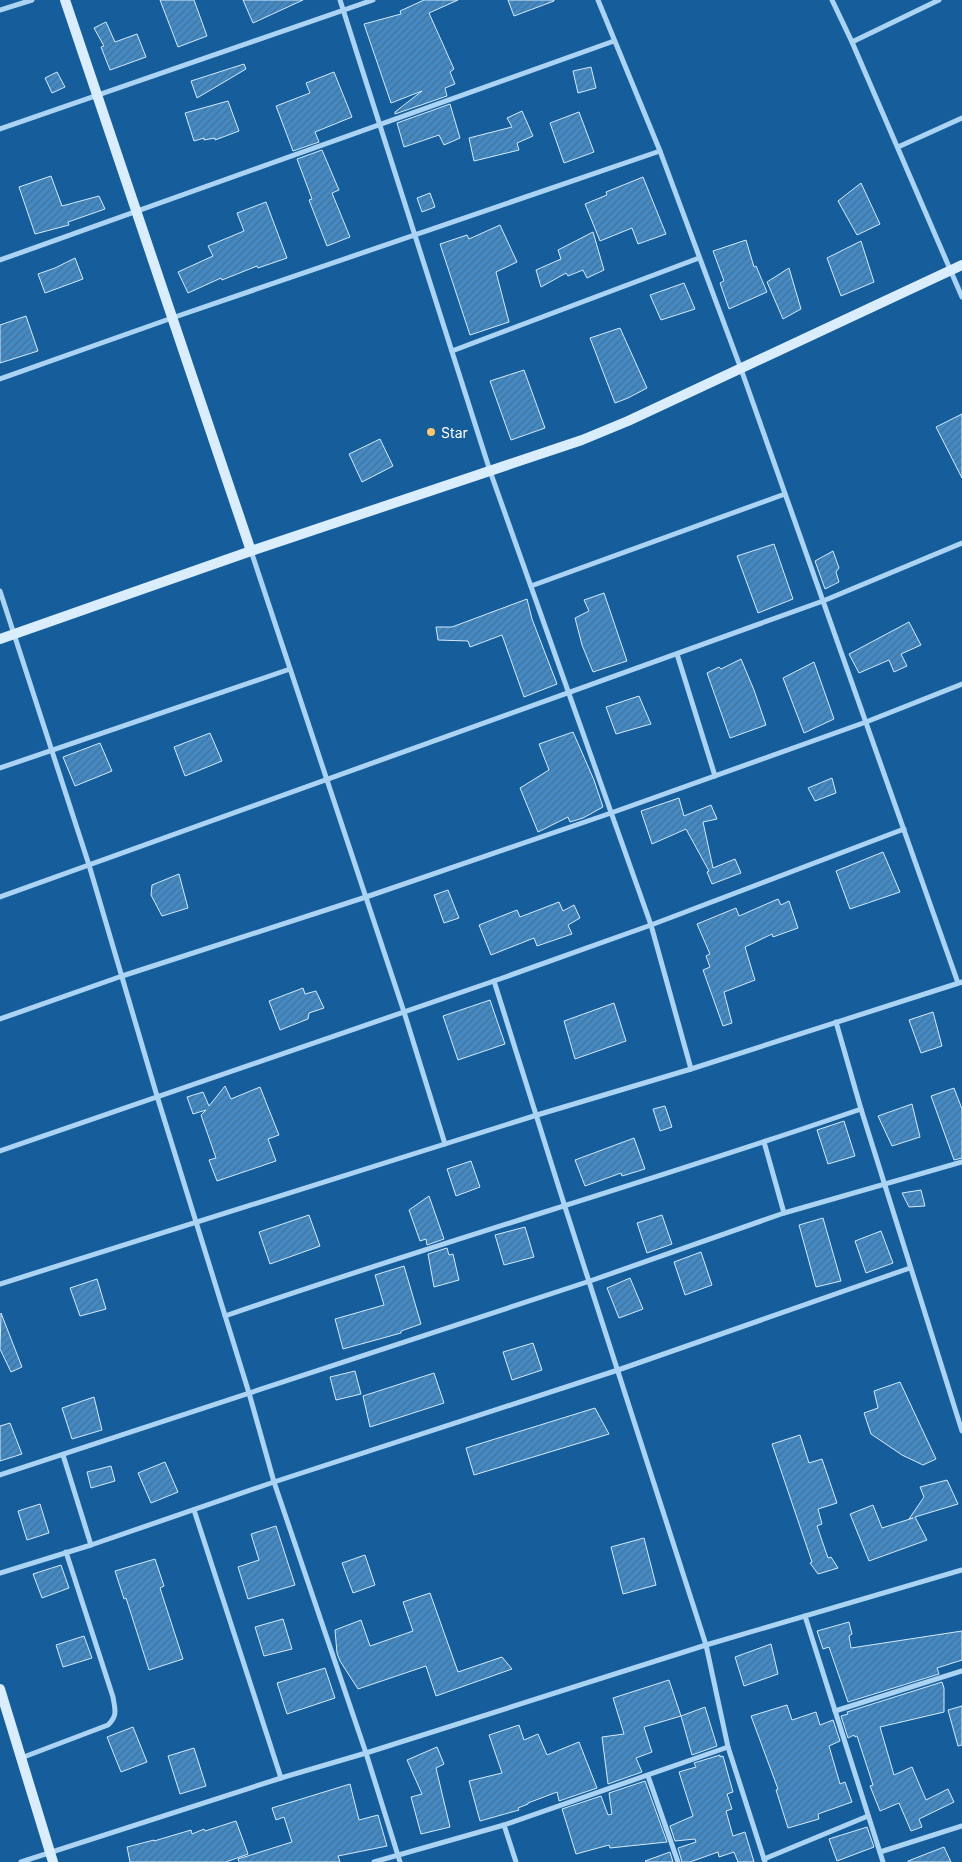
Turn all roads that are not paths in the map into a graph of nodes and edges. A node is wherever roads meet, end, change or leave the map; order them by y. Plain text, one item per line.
1 (32, 0) edge
2 (65, 0) edge
3 (340, 0) edge
4 (373, 0) edge
5 (598, 0) edge
6 (832, 0) edge
7 (939, 0) edge
8 (0, 10) edge
9 (343, 10) junction
10 (614, 41) junction
11 (852, 42) junction
12 (97, 95) junction
13 (962, 118) edge
14 (380, 125) junction
15 (0, 129) edge
16 (898, 147) junction
17 (660, 152) junction
18 (137, 212) junction
19 (415, 236) junction
20 (699, 258) junction
21 (0, 260) edge
22 (962, 266) edge
23 (951, 270) junction
24 (962, 297) edge
25 (172, 318) junction
26 (452, 351) junction
27 (741, 369) junction
28 (0, 379) edge
29 (490, 471) junction
30 (785, 494) junction
31 (962, 543) edge
32 (251, 551) junction
33 (531, 586) junction
34 (0, 590) edge
35 (823, 601) junction
36 (15, 634) junction
37 (0, 639) edge
38 (677, 654) junction
39 (290, 669) junction
40 (962, 684) edge
41 (569, 694) junction
42 (866, 722) junction
43 (52, 750) junction
44 (0, 768) edge
45 (715, 776) junction
46 (326, 780) junction
47 (610, 813) junction
48 (904, 830) junction
49 (89, 866) junction
50 (366, 897) junction
51 (0, 898) edge
52 (651, 925) junction
53 (122, 976) junction
54 (494, 981) junction
55 (960, 983) edge
56 (404, 1012) junction
57 (0, 1020) edge
58 (836, 1022) junction
59 (691, 1070) junction
60 (157, 1096) junction
61 (861, 1109) junction
62 (537, 1115) junction
63 (764, 1142) junction
64 (445, 1144) junction
65 (0, 1151) edge
66 (962, 1162) edge
67 (884, 1185) junction
68 (565, 1207) junction
69 (784, 1213) junction
70 (196, 1222) junction
71 (910, 1268) junction
72 (590, 1281) junction
73 (0, 1284) edge
74 (225, 1316) junction
75 (618, 1370) junction
76 (249, 1393) junction
77 (962, 1431) edge
78 (63, 1456) junction
79 (0, 1475) edge
80 (274, 1482) junction
81 (194, 1510) junction
82 (90, 1545) junction
83 (66, 1552) junction
84 (962, 1570) edge
85 (0, 1573) edge
86 (805, 1616) junction
87 (706, 1645) junction
88 (962, 1671) edge
89 (0, 1689) edge
90 (835, 1711) junction
91 (728, 1747) junction
92 (366, 1753) junction
93 (21, 1758) junction
94 (648, 1776) junction
95 (281, 1778) junction
96 (868, 1816) junction
97 (504, 1825) junction
98 (962, 1826) edge
99 (880, 1852) junction
100 (398, 1854) junction
101 (52, 1857) edge
102 (764, 1860) edge
103 (21, 1862) edge
104 (374, 1862) edge
105 (400, 1862) edge
106 (516, 1862) edge
107 (678, 1862) edge
108 (883, 1862) edge

1 - 8 street
2 - 12 street
3 - 9 street
4 - 9 street
5 - 10 street
6 - 11 street
7 - 11 street
9 - 12 street
9 - 14 street
10 - 14 street
10 - 17 street
11 - 16 street
12 - 15 street
12 - 18 street
13 - 16 street
14 - 18 street
14 - 19 street
16 - 23 street
17 - 19 street
17 - 20 street
18 - 21 street
18 - 25 street
19 - 25 street
19 - 26 street
20 - 26 street
20 - 27 street
22 - 23 street
23 - 24 street
23 - 27 street
25 - 28 street
25 - 32 street
26 - 29 street
27 - 29 street
27 - 30 street
29 - 32 street
29 - 33 street
30 - 33 street
30 - 35 street
31 - 35 street
32 - 36 street
32 - 39 street
33 - 41 street
34 - 36 street
35 - 38 street
35 - 42 street
36 - 37 street
36 - 43 street
38 - 41 street
38 - 45 street
39 - 43 street
39 - 46 street
40 - 42 street
41 - 46 street
41 - 47 street
42 - 45 street
42 - 48 street
43 - 44 street
43 - 49 street
45 - 47 street
46 - 49 street
46 - 50 street
47 - 50 street
47 - 52 street
48 - 52 street
48 - 55 street
49 - 51 street
49 - 53 street
50 - 53 street
50 - 56 street
52 - 54 street
52 - 59 street
53 - 57 street
53 - 60 street
54 - 56 street
54 - 62 street
55 - 58 street
56 - 60 street
56 - 64 street
58 - 59 street
58 - 61 street
59 - 62 street
60 - 65 street
60 - 70 street
61 - 63 street
61 - 67 street
62 - 64 street
62 - 68 street
63 - 68 street
63 - 69 street
64 - 70 street
66 - 67 street
67 - 69 street
67 - 71 street
68 - 72 street
68 - 74 street
69 - 72 street
70 - 73 street
70 - 74 street
71 - 75 street
71 - 77 street
72 - 75 street
72 - 76 street
74 - 76 street
75 - 80 street
75 - 87 street
76 - 78 street
76 - 80 street
78 - 79 street
78 - 82 street
80 - 81 street
80 - 92 street
81 - 82 street
81 - 95 street
82 - 83 street
83 - 85 street
83 - 93 street
84 - 86 street
86 - 87 street
86 - 90 street
87 - 91 street
87 - 92 street
88 - 90 street
89 - 93 street
90 - 96 street
91 - 94 street
91 - 102 street
92 - 95 street
92 - 100 street
93 - 101 street
94 - 97 street
94 - 107 street
95 - 101 street
96 - 99 street
96 - 102 street
97 - 100 street
97 - 106 street
98 - 99 street
99 - 108 street
100 - 104 street
100 - 105 street
101 - 103 street

